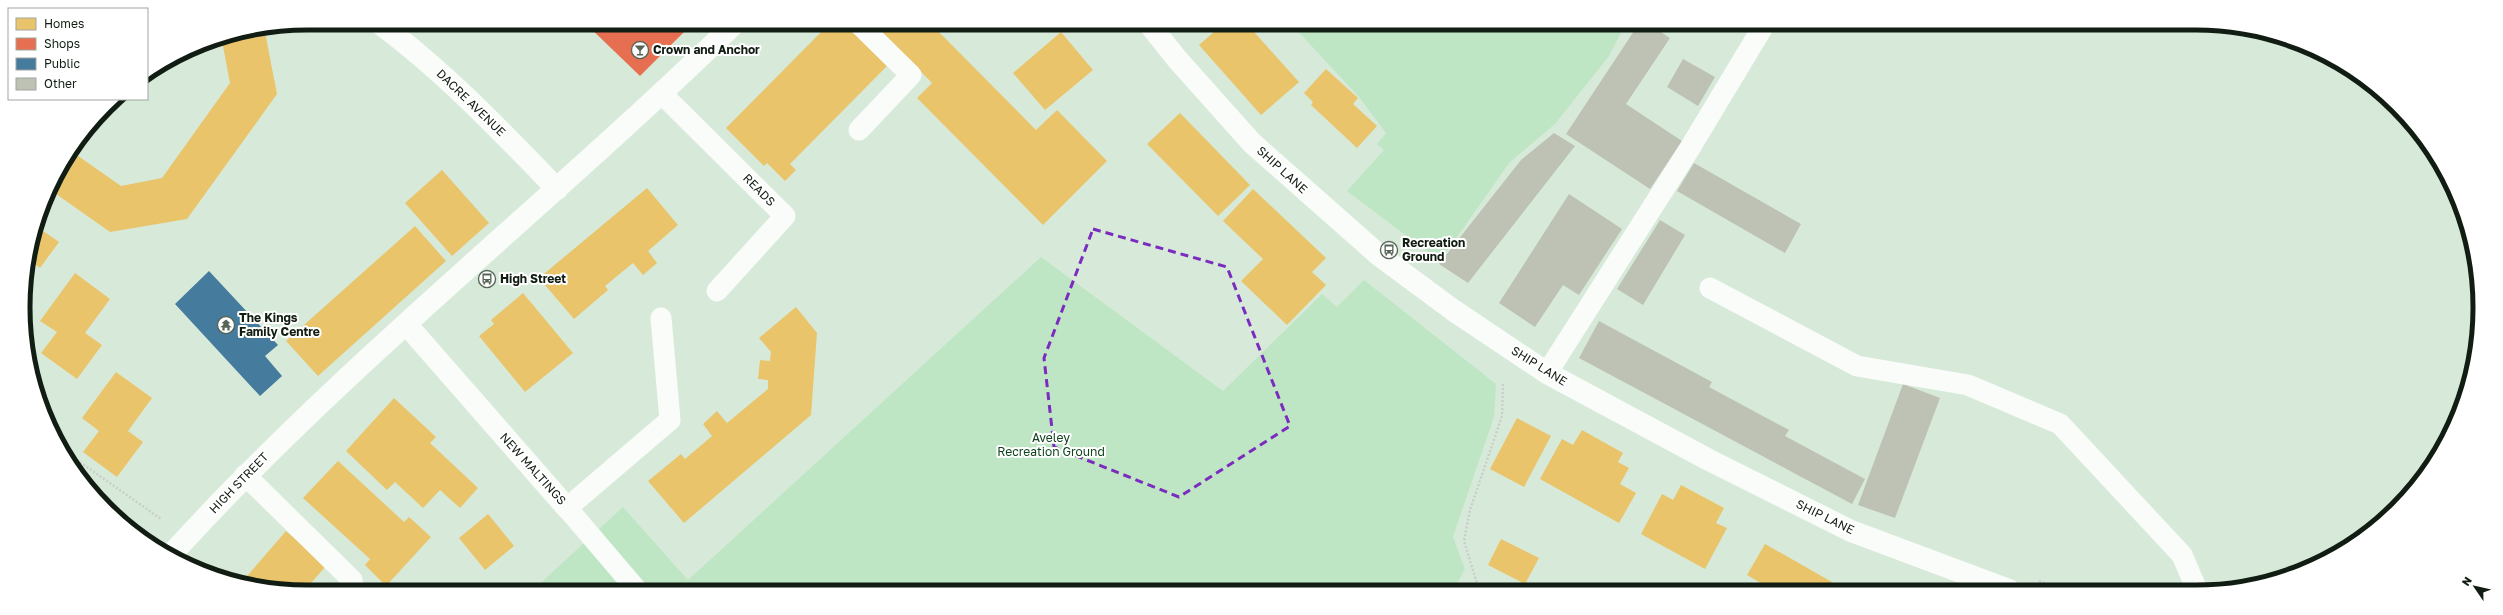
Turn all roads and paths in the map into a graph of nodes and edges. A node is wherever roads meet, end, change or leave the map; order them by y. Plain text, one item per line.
1 (389, 30) edge
2 (728, 30) edge
3 (865, 30) edge
4 (1154, 30) edge
5 (1761, 30) edge
6 (662, 94) junction
7 (859, 130) dead end
8 (557, 189) junction
9 (1710, 288) dead end
10 (717, 291) dead end
11 (661, 318) dead end
12 (407, 325) junction
13 (1505, 345) junction
14 (1547, 373) junction
15 (75, 458) edge
16 (245, 475) junction
17 (567, 508) junction
18 (168, 514) dead end
19 (175, 551) edge
20 (353, 585) edge
21 (633, 585) edge
22 (1477, 585) edge
23 (1996, 585) edge
24 (2195, 585) edge

1 - 8 street, DACRE AVENUE
2 - 6 street, HIGH STREET
3 - 7 lane
4 - 13 street, SHIP LANE
5 - 14 lane
6 - 8 street, HIGH STREET
6 - 10 lane, READS
8 - 12 street, HIGH STREET
9 - 24 lane
11 - 17 lane, NEW MALTINGS
12 - 16 street, HIGH STREET
12 - 17 street, NEW MALTINGS
13 - 14 street, SHIP LANE
13 - 22 path
14 - 23 street, SHIP LANE
15 - 18 path
16 - 19 street, HIGH STREET
16 - 20 lane
17 - 21 lane

